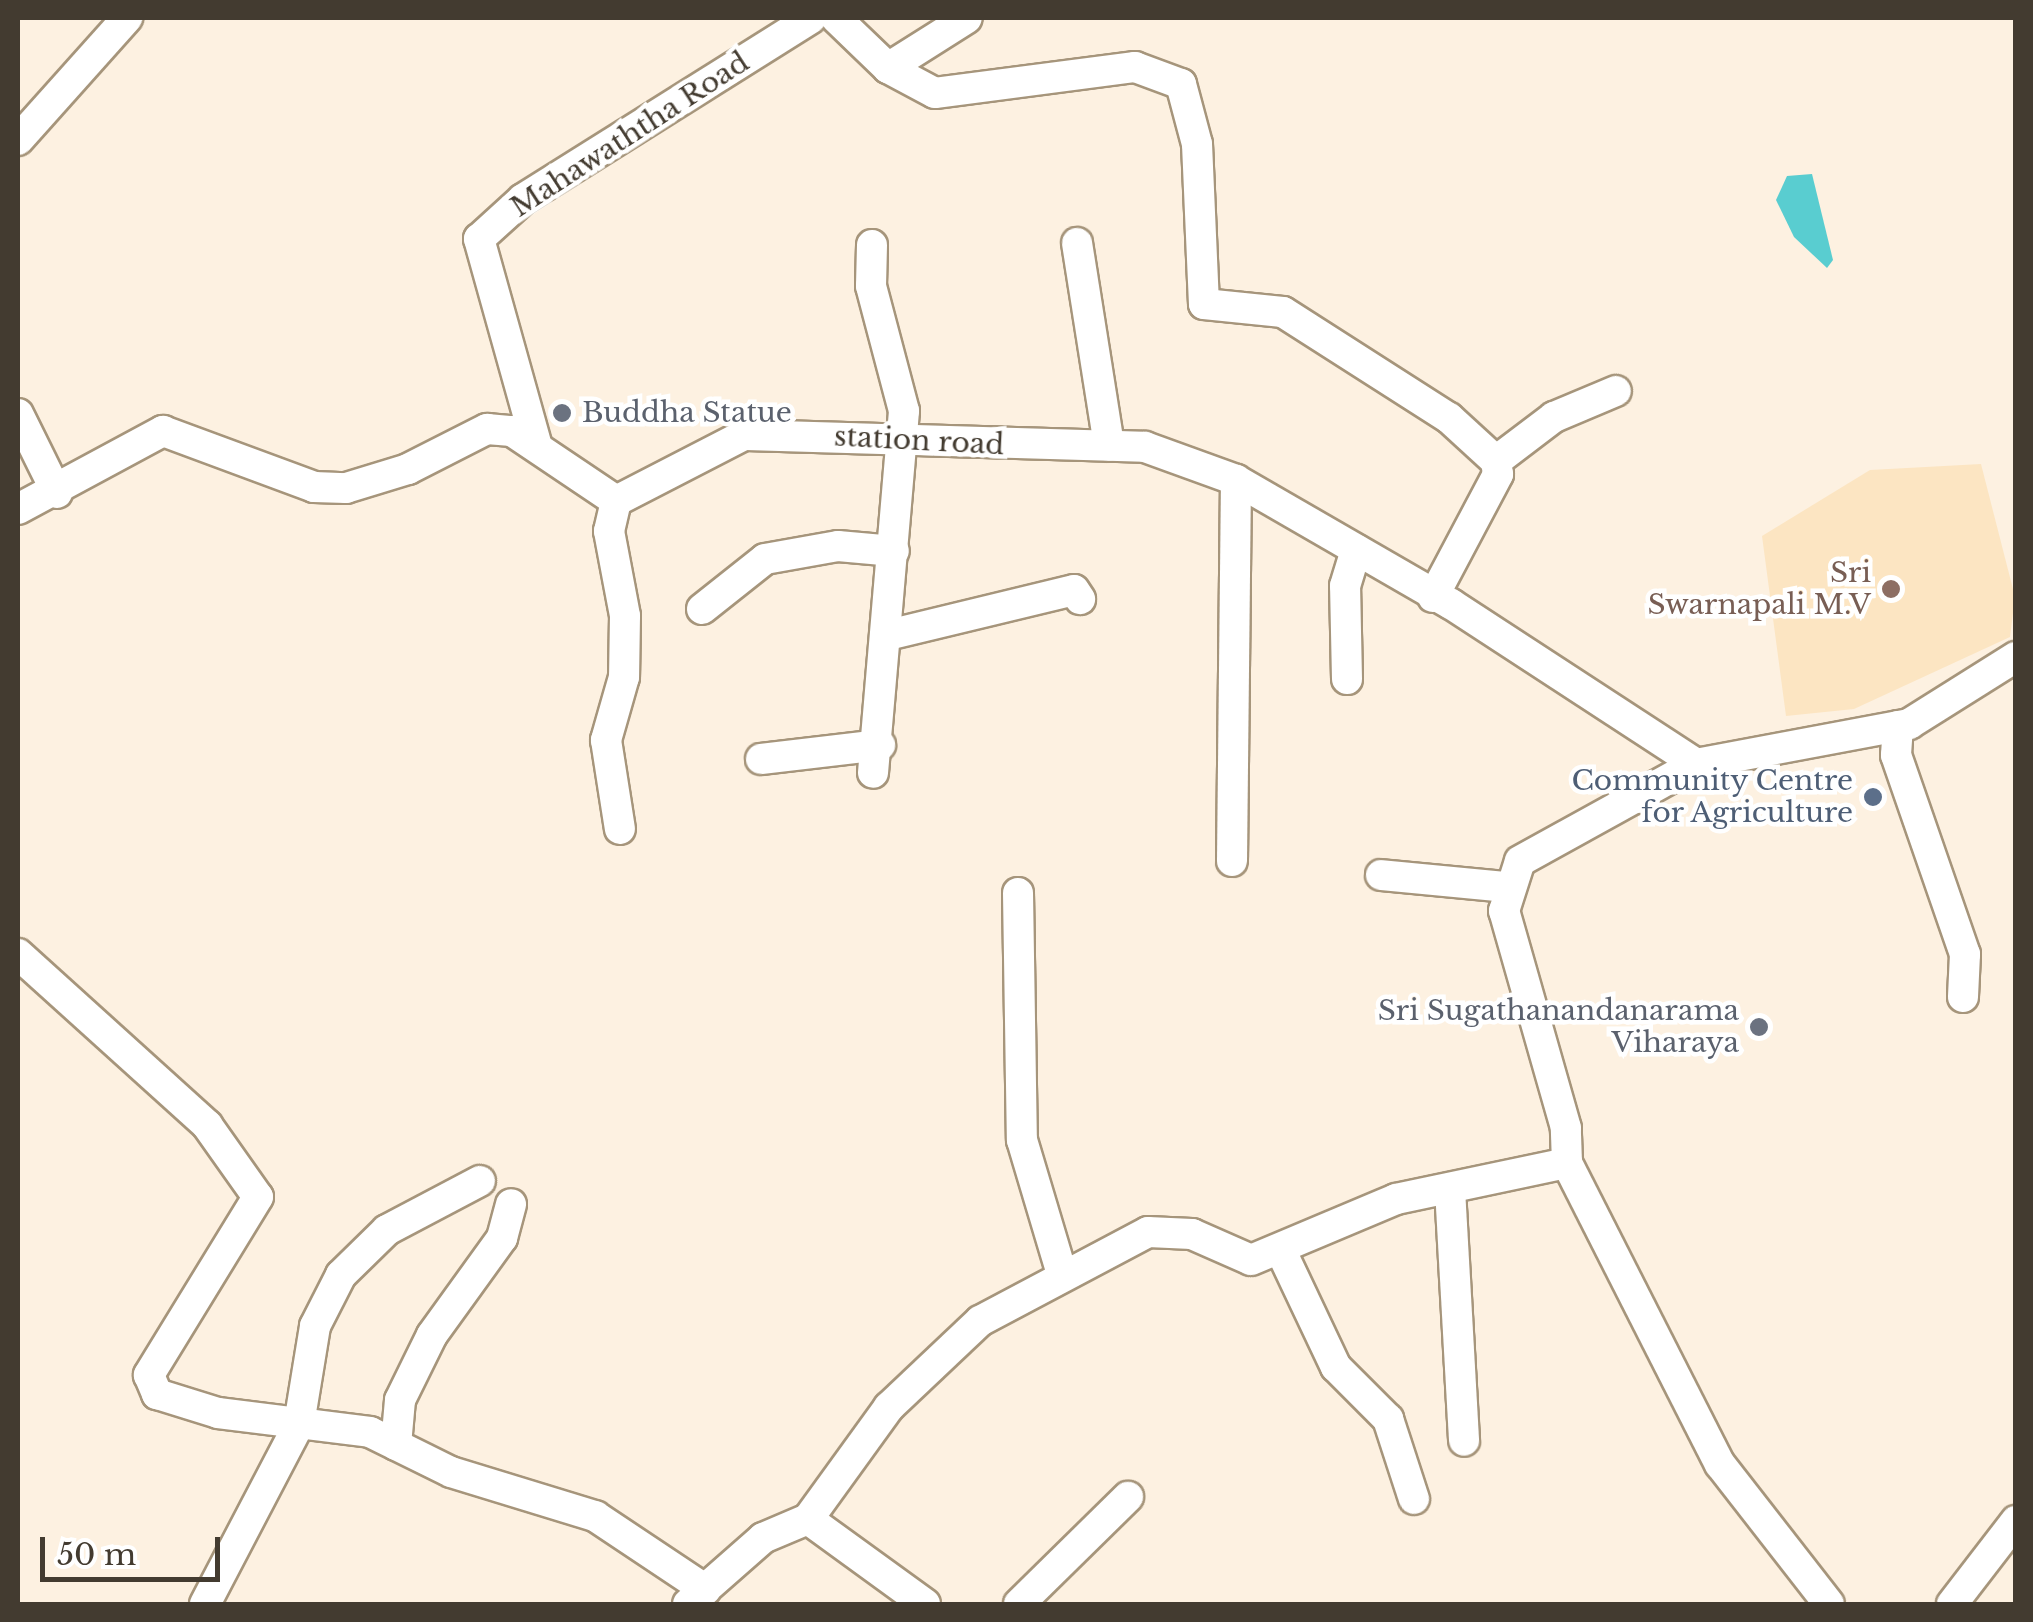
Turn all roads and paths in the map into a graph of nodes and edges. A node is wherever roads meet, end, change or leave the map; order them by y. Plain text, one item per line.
1 (126, 18) edge
2 (811, 18) edge
3 (836, 18) edge
4 (967, 18) edge
5 (888, 68) junction
6 (18, 140) edge
7 (1078, 243) dead end
8 (872, 245) dead end
9 (1616, 391) dead end
10 (18, 414) edge
11 (903, 442) junction
12 (536, 443) junction
13 (1109, 445) junction
14 (1496, 462) junction
15 (1236, 480) junction
16 (57, 494) junction
17 (616, 501) junction
18 (18, 509) edge
19 (1356, 550) junction
20 (894, 551) junction
21 (1434, 597) junction
22 (1080, 599) dead end
23 (702, 608) dead end
24 (888, 635) junction
25 (2016, 657) edge
26 (1348, 679) dead end
27 (1898, 726) junction
28 (761, 759) dead end
29 (1696, 764) junction
30 (620, 829) dead end
31 (1232, 861) dead end
32 (1381, 875) dead end
33 (1504, 887) junction
34 (1018, 893) dead end
35 (18, 954) edge
36 (1963, 997) dead end
37 (1567, 1163) junction
38 (480, 1181) dead end
39 (1450, 1189) junction
40 (510, 1204) dead end
41 (1282, 1253) junction
42 (1061, 1271) junction
43 (299, 1424) junction
44 (1464, 1441) dead end
45 (396, 1445) junction
46 (1128, 1497) dead end
47 (1414, 1499) dead end
48 (808, 1519) junction
49 (2016, 1522) edge
50 (697, 1597) edge
51 (205, 1604) edge
52 (925, 1604) edge
53 (1019, 1604) edge
54 (1830, 1604) edge
55 (1952, 1604) edge

1 - 6 street
2 - 12 street, Mahawaththa Road
3 - 5 street
4 - 5 street
5 - 14 street
7 - 13 street
8 - 11 street
9 - 14 street
10 - 16 street
11 - 13 street, station road
11 - 17 street, station road
11 - 20 street
12 - 16 street
12 - 17 street
13 - 15 street, station road
14 - 21 street
15 - 19 street, station road
15 - 31 street
16 - 18 street
17 - 30 street
19 - 21 street, station road
19 - 26 street
20 - 23 street
20 - 24 street
21 - 29 street, station road
22 - 24 street
24 - 28 street
25 - 27 street
27 - 29 street
27 - 36 street
29 - 33 street
32 - 33 street
33 - 37 street
34 - 42 street
35 - 43 street
37 - 39 street
37 - 54 street
38 - 43 street
39 - 41 street
39 - 44 street
40 - 45 street
41 - 42 street
41 - 47 street
42 - 48 street
43 - 45 street
43 - 51 street
45 - 50 street
46 - 53 street
48 - 50 street
48 - 52 street
49 - 55 street

